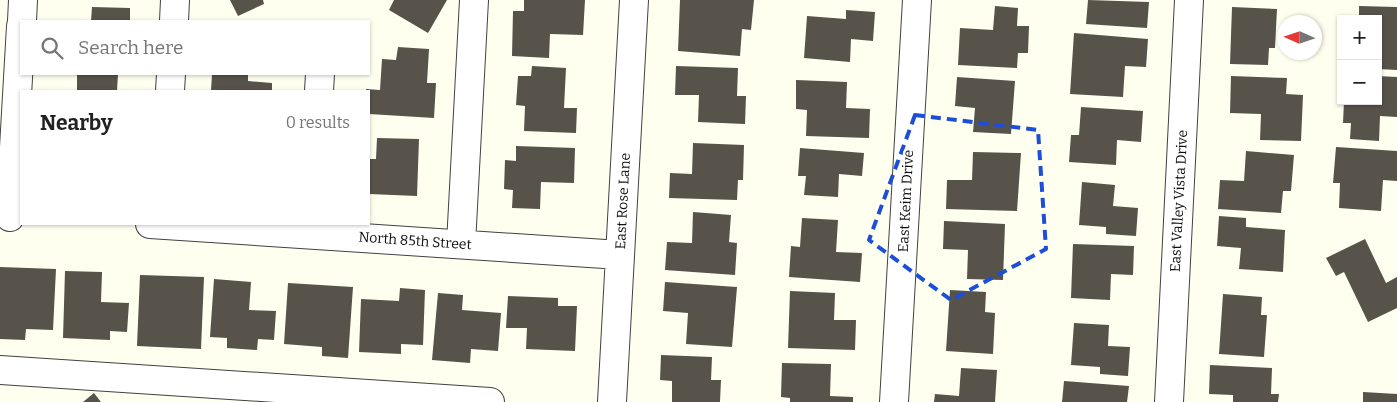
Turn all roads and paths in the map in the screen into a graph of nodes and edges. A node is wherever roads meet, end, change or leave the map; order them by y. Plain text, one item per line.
1 (23, 0) edge
2 (175, 0) edge
3 (474, 0) edge
4 (634, 0) edge
5 (917, 0) edge
6 (1190, 0) edge
7 (22, 20) edge
8 (174, 20) edge
9 (20, 43) edge
10 (171, 75) edge
11 (320, 75) edge
12 (170, 90) edge
13 (320, 90) edge
14 (10, 217) edge
15 (192, 225) edge
16 (313, 229) edge
17 (461, 244) junction
18 (620, 255) junction
19 (0, 370) edge
20 (490, 402) edge
21 (612, 402) edge
22 (894, 402) edge
23 (1168, 402) edge

1 - 7 street
2 - 8 street
3 - 17 street
4 - 18 street, East Rose Lane
5 - 22 street, East Keim Drive
6 - 23 street, East Valley Vista Drive
9 - 14 street
10 - 12 street
11 - 13 street
15 - 16 street, North 85th Street
16 - 17 street, North 85th Street
17 - 18 street, North 85th Street
18 - 21 street, East Rose Lane
19 - 20 street

